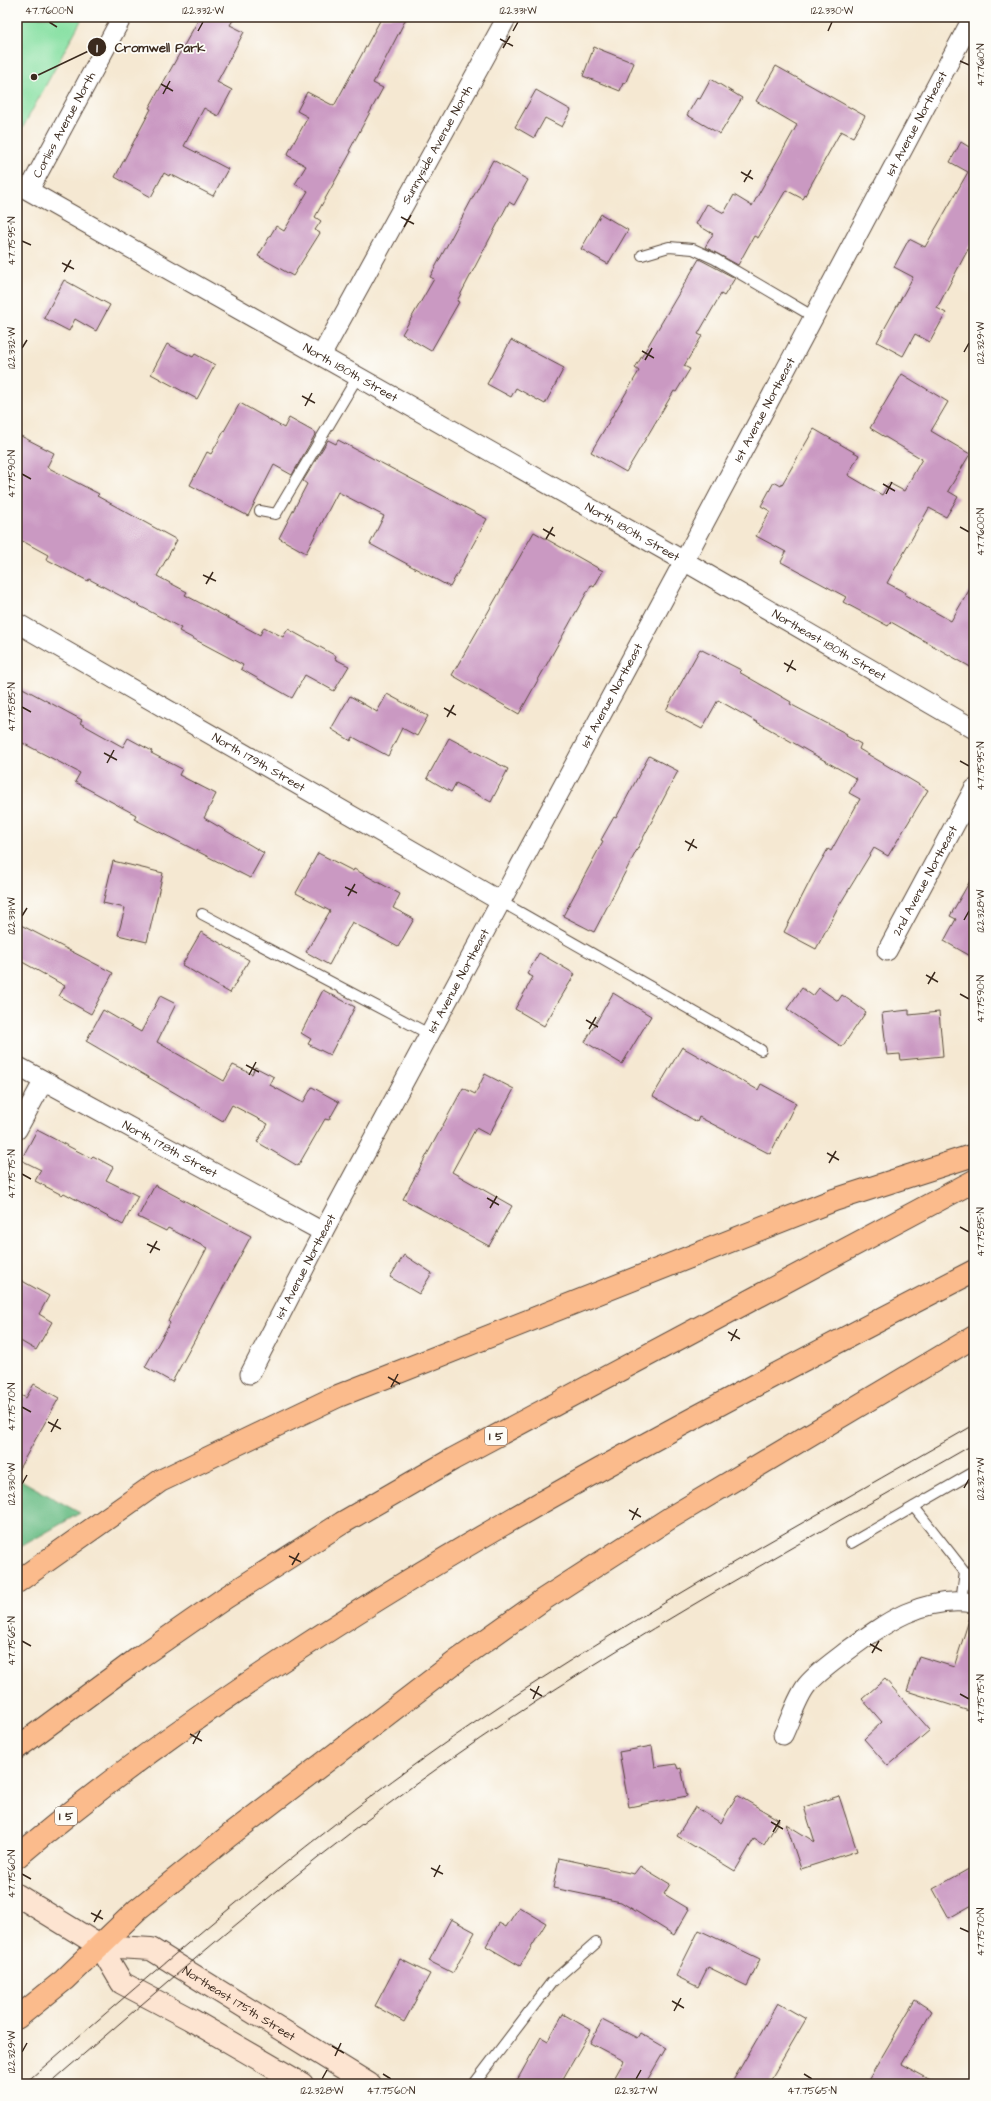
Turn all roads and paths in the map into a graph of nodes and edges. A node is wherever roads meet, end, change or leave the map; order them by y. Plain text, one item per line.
1 (122, 17) edge
2 (508, 17) edge
3 (973, 17) edge
4 (23, 187) edge
5 (642, 255) dead end
6 (814, 317) junction
7 (321, 356) junction
8 (358, 376) junction
9 (260, 511) dead end
10 (684, 561) junction
11 (17, 623) edge
12 (974, 729) edge
13 (974, 789) edge
14 (500, 901) junction
15 (202, 914) dead end
16 (887, 951) dead end
17 (429, 1034) junction
18 (761, 1050) dead end
19 (17, 1066) edge
20 (43, 1082) junction
21 (17, 1130) edge
22 (974, 1155) edge
23 (974, 1181) edge
24 (323, 1232) junction
25 (974, 1271) edge
26 (974, 1337) edge
27 (250, 1374) dead end
28 (974, 1472) edge
29 (914, 1507) junction
30 (851, 1543) dead end
31 (17, 1582) edge
32 (967, 1602) edge
33 (784, 1735) dead end
34 (17, 1748) edge
35 (17, 1856) edge
36 (17, 1894) edge
37 (596, 1943) dead end
38 (100, 1946) junction
39 (17, 2018) edge
40 (302, 2084) edge
41 (369, 2084) edge
42 (474, 2084) edge

1 - 4 street, Corliss Avenue North
2 - 7 street, Sunnyside Avenue North
3 - 6 street, 1st Avenue Northeast
4 - 7 street, North 180th Street
5 - 6 lane
6 - 10 street, 1st Avenue Northeast
7 - 8 street, North 180th Street
8 - 9 lane
8 - 10 street, North 180th Street
10 - 12 street, Northeast 180th Street
10 - 14 street, 1st Avenue Northeast
11 - 14 street, North 179th Street
13 - 16 street, 2nd Avenue Northeast
14 - 17 street, 1st Avenue Northeast
14 - 18 lane
15 - 17 lane
17 - 24 street, 1st Avenue Northeast
19 - 20 street, North 178th Street
20 - 21 street
20 - 24 street, North 178th Street
22 - 31 highway
23 - 34 highway, I 5
24 - 27 street, 1st Avenue Northeast
25 - 35 highway, I 5
26 - 38 highway
28 - 29 lane
29 - 30 lane
29 - 32 lane
32 - 33 street
36 - 38 main road, Northeast 175th Street
37 - 42 lane
38 - 39 highway
38 - 40 main road, Northeast 175th Street
38 - 41 main road, Northeast 175th Street

